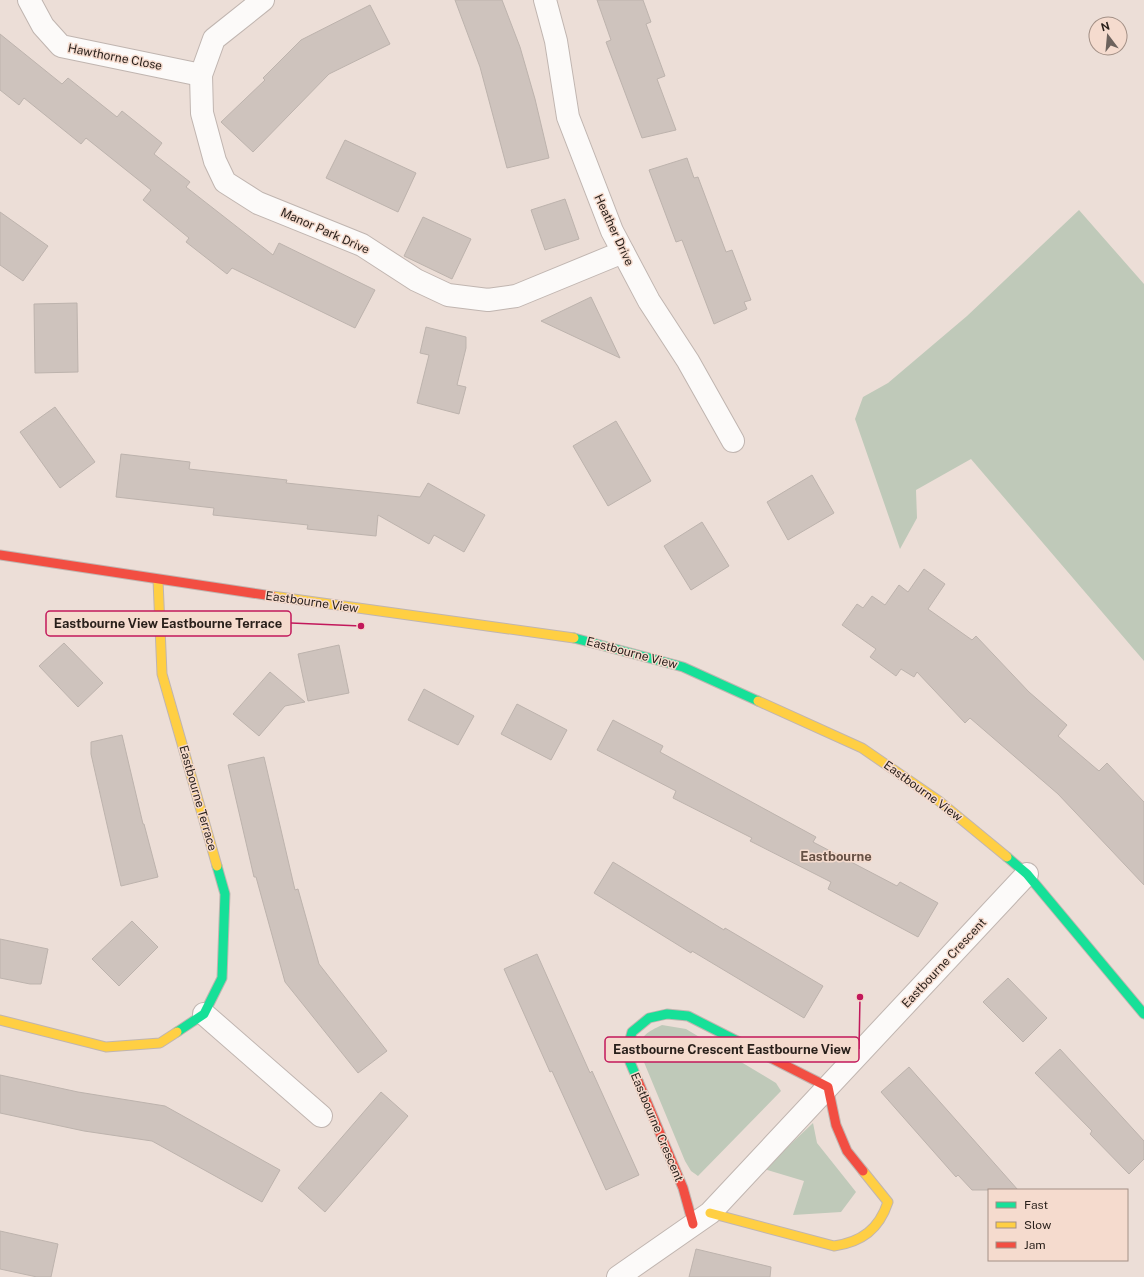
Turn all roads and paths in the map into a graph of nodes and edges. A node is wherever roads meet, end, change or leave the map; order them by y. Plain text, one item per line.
1 (29, 0) edge
2 (263, 0) edge
3 (545, 0) edge
4 (202, 75) junction
5 (623, 252) junction
6 (733, 441) dead end
7 (0, 555) edge
8 (158, 580) junction
9 (1027, 874) junction
10 (204, 1014) junction
11 (1144, 1014) edge
12 (0, 1020) edge
13 (828, 1087) junction
14 (321, 1116) dead end
15 (701, 1219) junction
16 (618, 1277) edge

1 - 4 street, Hawthorne Close
2 - 4 street, Manor Park Drive
3 - 5 street, Heather Drive
4 - 5 street, Manor Park Drive
5 - 6 street, Heather Drive
7 - 8 street, Eastbourne View
8 - 9 street, Eastbourne View
8 - 10 street, Eastbourne Terrace
9 - 11 street, Eastbourne View
9 - 13 street, Eastbourne Crescent
10 - 12 street
10 - 14 street
13 - 15 street, Eastbourne Crescent
13 - 15 street
13 - 15 street, Eastbourne Crescent
15 - 16 street, Eastbourne Crescent

